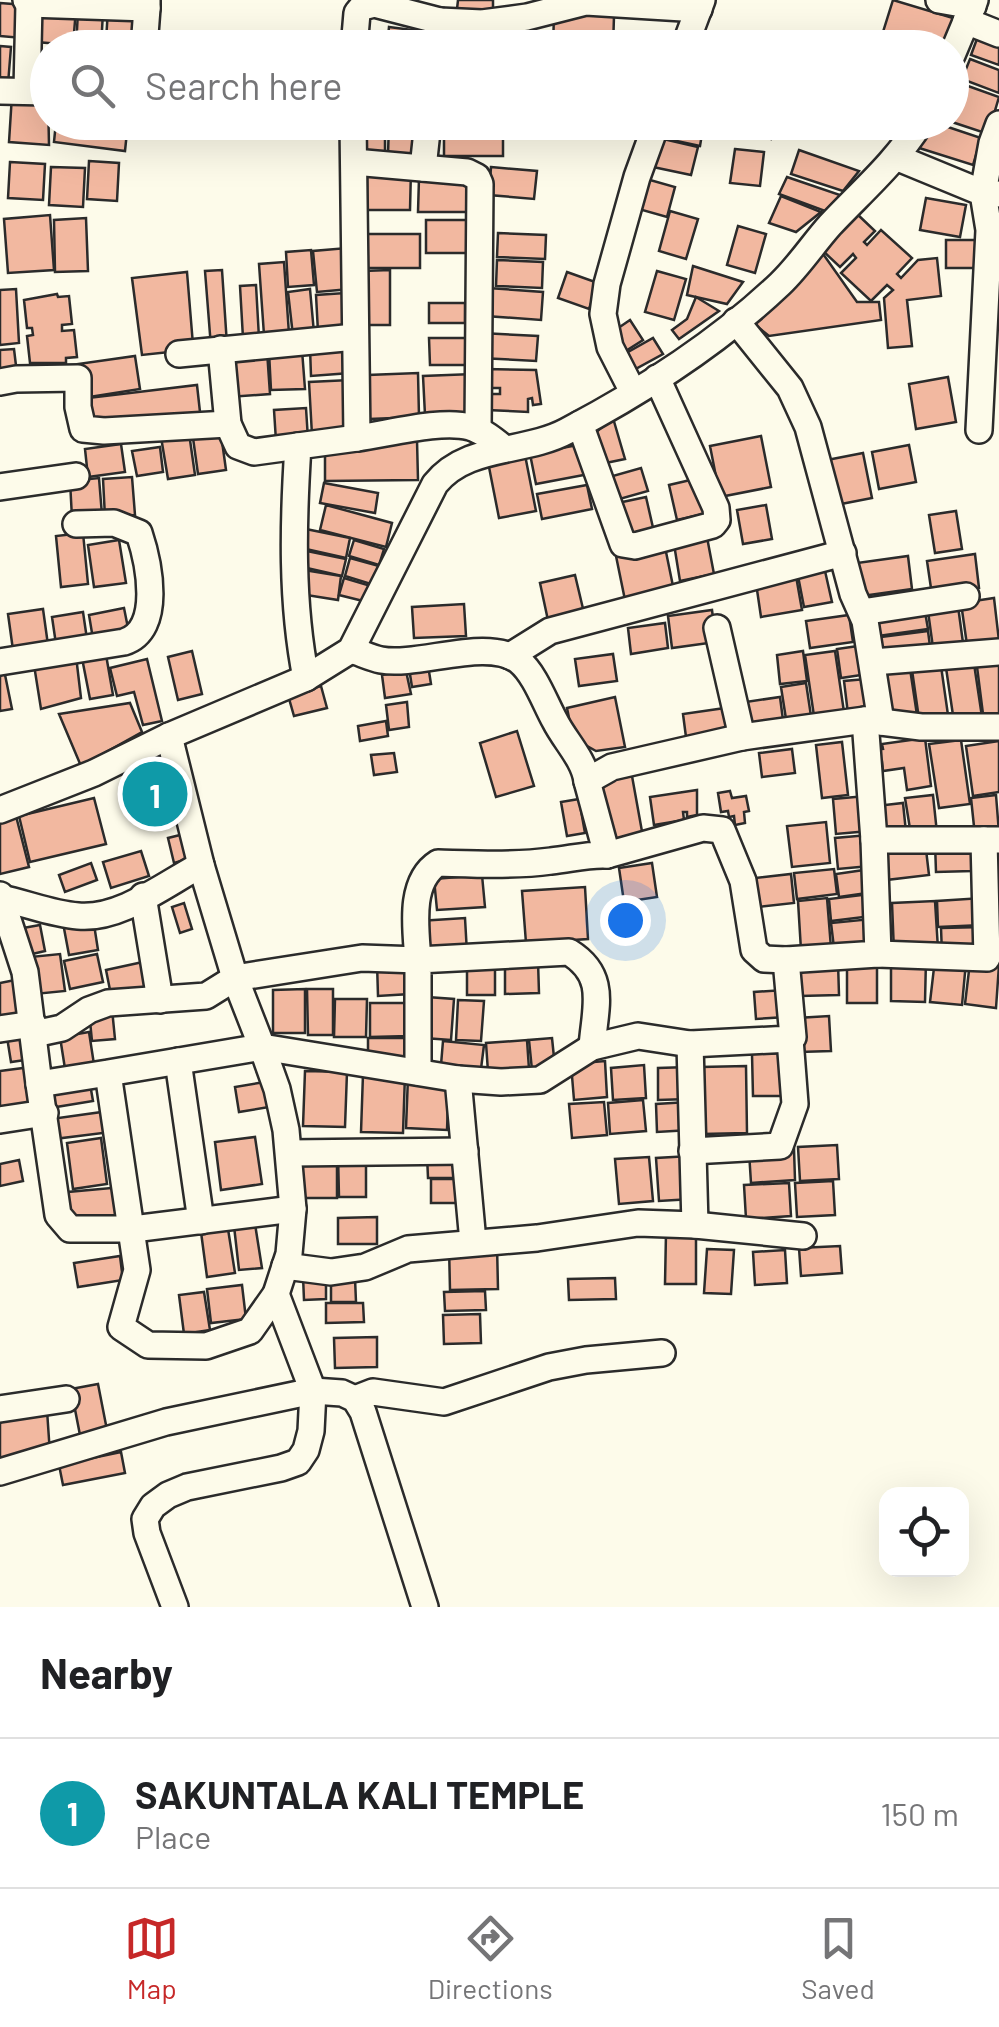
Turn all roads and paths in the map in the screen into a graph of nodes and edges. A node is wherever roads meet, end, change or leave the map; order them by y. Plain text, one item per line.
1 (939, 0) edge
2 (28, 2) edge
3 (374, 2) edge
4 (147, 4) edge
5 (700, 5) edge
6 (971, 9) edge
7 (440, 21) junction
8 (31, 30) edge
9 (145, 30) edge
10 (356, 30) edge
11 (439, 30) edge
12 (691, 30) edge
13 (999, 34) edge
14 (0, 91) edge
15 (30, 91) edge
16 (999, 124) edge
17 (353, 140) edge
18 (426, 140) edge
19 (649, 140) edge
20 (910, 140) edge
21 (898, 158) junction
22 (354, 162) junction
23 (422, 168) junction
24 (991, 193) edge
25 (736, 321) junction
26 (992, 326) edge
27 (355, 338) junction
28 (221, 350) junction
29 (179, 354) dead end
30 (657, 378) junction
31 (0, 382) edge
32 (633, 392) junction
33 (228, 424) junction
34 (580, 424) junction
35 (478, 430) junction
36 (979, 430) dead end
37 (357, 438) junction
38 (298, 446) junction
39 (504, 448) junction
40 (76, 476) dead end
41 (0, 488) edge
42 (76, 524) dead end
43 (843, 553) junction
44 (966, 596) dead end
45 (862, 612) junction
46 (717, 628) dead end
47 (351, 650) junction
48 (999, 652) edge
49 (510, 656) junction
50 (0, 662) edge
51 (873, 662) junction
52 (306, 678) junction
53 (873, 721) junction
54 (999, 726) edge
55 (170, 736) junction
56 (742, 737) junction
57 (587, 781) junction
58 (0, 810) edge
59 (874, 840) junction
60 (992, 840) edge
61 (607, 855) junction
62 (201, 864) junction
63 (143, 896) junction
64 (0, 897) edge
65 (878, 954) junction
66 (418, 960) junction
67 (786, 960) junction
68 (234, 978) junction
69 (160, 1000) junction
70 (33, 1029) junction
71 (0, 1030) edge
72 (790, 1040) junction
73 (690, 1044) junction
74 (262, 1046) junction
75 (592, 1047) junction
76 (178, 1061) junction
77 (418, 1072) junction
78 (108, 1073) junction
79 (458, 1079) junction
80 (39, 1084) junction
81 (44, 1113) junction
82 (0, 1120) edge
83 (464, 1150) junction
84 (692, 1151) junction
85 (290, 1153) junction
86 (294, 1208) junction
87 (201, 1221) junction
88 (695, 1225) junction
89 (132, 1229) junction
90 (803, 1236) dead end
91 (473, 1242) junction
92 (285, 1266) junction
93 (276, 1294) junction
94 (662, 1353) dead end
95 (313, 1391) junction
96 (66, 1399) dead end
97 (355, 1399) junction
98 (0, 1408) edge
99 (0, 1472) edge
100 (175, 1607) edge
101 (425, 1607) edge

1 - 6 street
2 - 4 street
2 - 8 street
3 - 7 street
3 - 10 street
4 - 9 street
5 - 7 street
5 - 12 street
6 - 13 street
7 - 11 street
14 - 15 street
16 - 24 street
17 - 22 street
18 - 23 street
19 - 32 street
20 - 21 street
21 - 24 street
21 - 25 street
22 - 23 street
22 - 27 street
23 - 35 street
24 - 26 street
25 - 30 street
25 - 43 street
26 - 36 street
27 - 28 street
27 - 37 street
28 - 29 street
28 - 33 street
30 - 32 street
30 - 34 street
31 - 33 street
32 - 34 street
33 - 38 street
34 - 39 street
35 - 37 street
35 - 39 street
37 - 38 street
38 - 52 street
39 - 47 street
40 - 41 street
42 - 50 street
43 - 45 street
43 - 49 street
44 - 45 street
45 - 51 street
46 - 56 street
47 - 49 street
47 - 52 street
48 - 51 street
49 - 57 street
51 - 53 street
52 - 55 street
53 - 54 street
53 - 56 street
53 - 59 street
55 - 58 street
55 - 62 street
56 - 57 street
57 - 61 street
59 - 60 street
59 - 65 street
60 - 65 street
61 - 66 street
61 - 67 street
62 - 63 street
62 - 68 street
63 - 64 street
63 - 69 street
64 - 70 street
65 - 67 street
66 - 68 street
66 - 75 street
66 - 77 street
67 - 72 street
68 - 69 street
68 - 74 street
69 - 70 street
70 - 71 street
70 - 80 street
72 - 73 street
72 - 84 street
73 - 75 street
73 - 84 street
74 - 76 street
74 - 77 street
74 - 85 street
75 - 79 street
76 - 78 street
76 - 87 street
77 - 79 street
78 - 80 street
78 - 89 street
79 - 83 street
80 - 81 street
81 - 82 street
81 - 89 street
83 - 85 street
83 - 91 street
84 - 88 street
85 - 86 street
86 - 87 street
86 - 92 street
87 - 89 street
88 - 90 street
88 - 91 street
89 - 93 street
91 - 92 street
92 - 93 street
93 - 95 street
94 - 97 street
95 - 97 street
95 - 99 street
95 - 100 street
96 - 98 street
97 - 101 street

